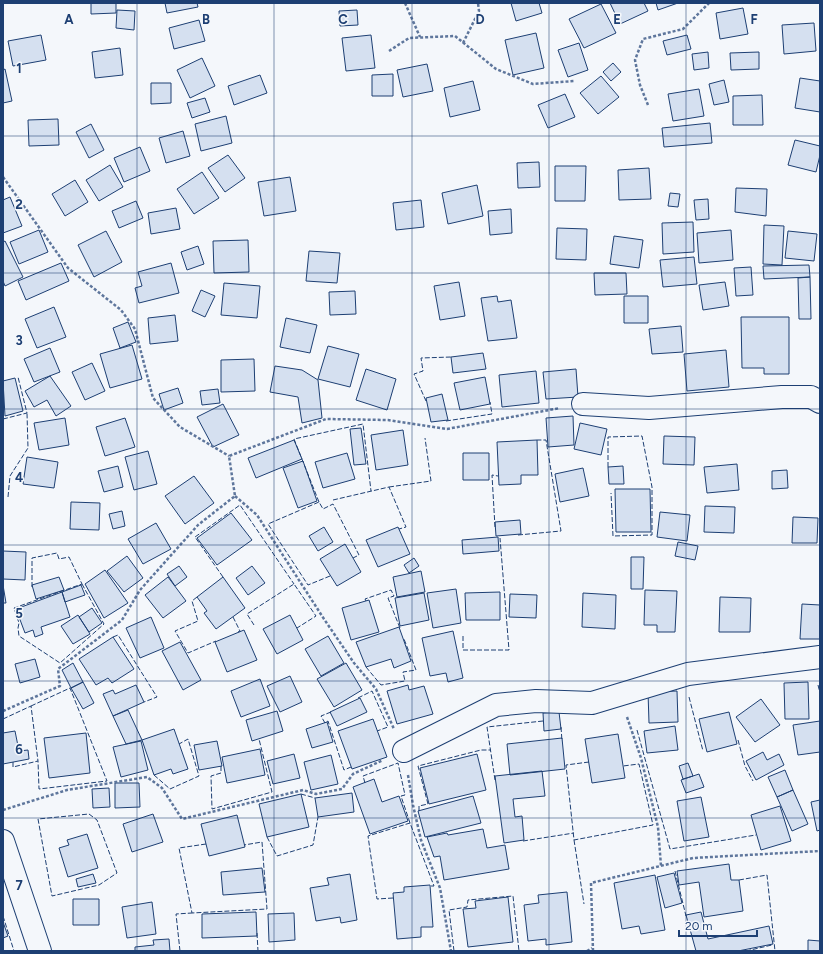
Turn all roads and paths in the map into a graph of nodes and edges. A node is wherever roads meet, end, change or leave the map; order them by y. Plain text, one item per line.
1 (405, 3) edge
2 (478, 3) edge
3 (709, 3) edge
4 (420, 37) junction
5 (463, 43) junction
6 (389, 51) dead end
7 (574, 82) dead end
8 (648, 105) dead end
9 (3, 177) edge
10 (820, 402) edge
11 (583, 404) joint
12 (229, 456) junction
13 (235, 496) junction
14 (820, 657) edge
15 (621, 695) junction
16 (3, 711) edge
17 (404, 751) junction
18 (3, 810) edge
19 (3, 841) edge
20 (820, 851) edge
21 (661, 866) junction
22 (593, 950) edge
23 (40, 951) edge
24 (450, 951) edge
25 (587, 951) edge

1 - 4 path
2 - 5 path
3 - 8 path
4 - 5 path
4 - 6 path
5 - 7 path
9 - 12 path
10 - 11 street
11 - 12 path
12 - 13 path
13 - 16 path
13 - 17 path
14 - 15 street
15 - 17 street
15 - 21 path
17 - 18 path
17 - 24 path
19 - 23 street
20 - 21 path
21 - 22 path
22 - 25 path

